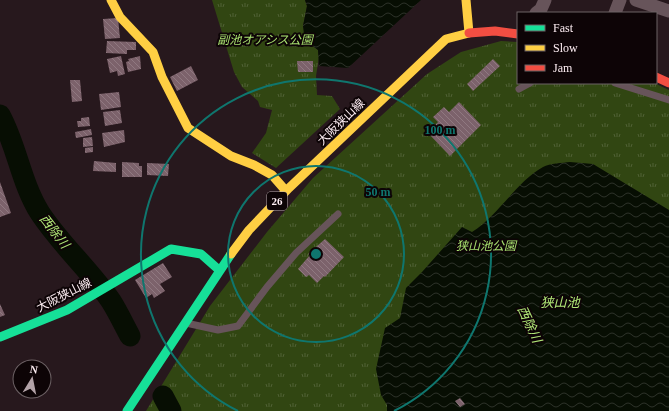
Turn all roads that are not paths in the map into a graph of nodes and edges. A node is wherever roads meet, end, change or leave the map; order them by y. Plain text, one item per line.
1 (111, 0) edge
2 (466, 0) edge
3 (545, 0) edge
4 (620, 0) edge
5 (636, 0) edge
6 (669, 11) edge
7 (537, 12) edge
8 (615, 12) edge
9 (516, 32) edge
10 (469, 33) junction
11 (657, 77) edge
12 (669, 83) edge
13 (528, 84) edge
14 (618, 84) edge
15 (519, 89) dead end
16 (669, 100) edge
17 (286, 191) junction
18 (338, 214) dead end
19 (219, 270) junction
20 (184, 323) junction
21 (0, 337) edge
22 (127, 411) edge

1 - 17 main road
2 - 10 main road
3 - 7 street
4 - 8 street
5 - 6 street
9 - 10 main road, 大阪狭山線
10 - 17 main road, 大阪狭山線 / 26
11 - 12 main road
13 - 15 lane
14 - 16 lane
17 - 19 main road, 大阪狭山線 / 26
18 - 20 lane
19 - 20 main road, 大阪狭山線 / 26
19 - 21 main road, 大阪狭山線
20 - 22 main road, 大阪狭山線 / 26

